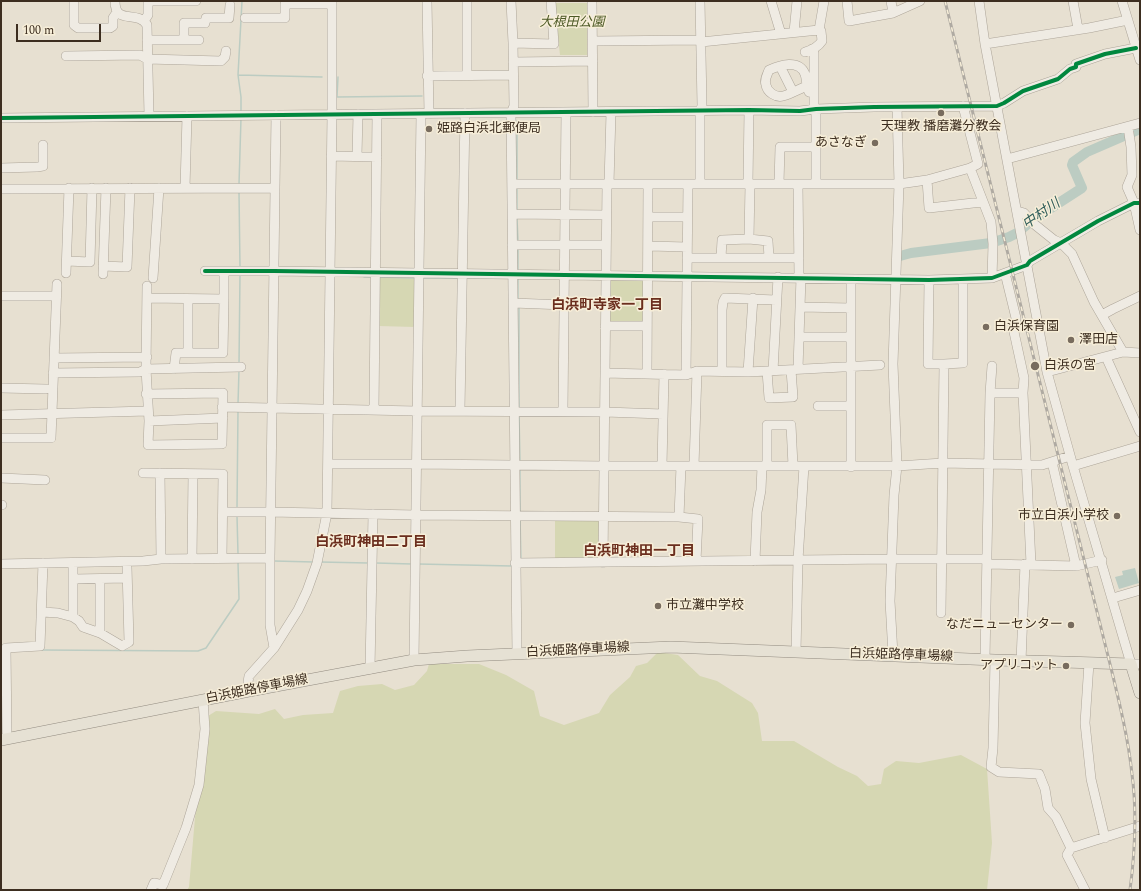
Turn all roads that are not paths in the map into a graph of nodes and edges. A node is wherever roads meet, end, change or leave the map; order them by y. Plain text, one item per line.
1 (74, 1) edge
2 (114, 1) edge
3 (148, 1) edge
4 (154, 1) edge
5 (173, 1) edge
6 (196, 1) edge
7 (427, 1) edge
8 (467, 1) edge
9 (511, 1) edge
10 (551, 1) edge
11 (592, 1) edge
12 (700, 1) edge
13 (771, 1) edge
14 (797, 1) edge
15 (824, 1) edge
16 (847, 1) edge
17 (891, 1) edge
18 (920, 1) edge
19 (978, 1) edge
20 (1073, 1) edge
21 (1122, 1) edge
22 (332, 2) edge
23 (230, 5) dead end
24 (117, 12) junction
25 (893, 13) junction
26 (245, 18) dead end
27 (1128, 20) junction
28 (144, 21) junction
29 (1078, 29) junction
30 (819, 30) junction
31 (794, 32) junction
32 (781, 34) junction
33 (147, 40) junction
34 (184, 40) junction
35 (199, 40) dead end
36 (701, 41) junction
37 (593, 42) junction
38 (513, 43) junction
39 (985, 44) junction
40 (1136, 48) junction
41 (226, 51) dead end
42 (66, 56) dead end
43 (147, 59) junction
44 (1140, 60) edge
45 (593, 61) junction
46 (513, 62) junction
47 (780, 66) junction
48 (513, 75) junction
49 (427, 76) junction
50 (467, 76) junction
51 (807, 86) junction
52 (793, 92) junction
53 (814, 94) junction
54 (782, 97) junction
55 (963, 106) junction
56 (997, 106) junction
57 (897, 107) junction
58 (815, 109) junction
59 (749, 110) junction
60 (784, 110) junction
61 (700, 111) junction
62 (566, 112) junction
63 (593, 112) junction
64 (611, 112) junction
65 (465, 113) junction
66 (511, 113) junction
67 (332, 114) junction
68 (358, 114) junction
69 (377, 114) junction
70 (425, 114) junction
71 (149, 116) junction
72 (188, 116) junction
73 (276, 116) junction
74 (1, 118) edge
75 (1140, 123) edge
76 (1128, 127) junction
77 (43, 145) dead end
78 (816, 147) junction
79 (331, 156) junction
80 (357, 156) junction
81 (377, 157) junction
82 (1007, 159) junction
83 (1, 168) edge
84 (970, 168) junction
85 (928, 180) junction
86 (516, 184) junction
87 (566, 184) junction
88 (608, 184) junction
89 (648, 184) junction
90 (688, 184) junction
91 (700, 184) junction
92 (749, 184) junction
93 (779, 184) junction
94 (798, 184) junction
95 (816, 184) junction
96 (899, 184) junction
97 (69, 188) junction
98 (92, 188) junction
99 (106, 188) junction
100 (130, 188) junction
101 (159, 188) junction
102 (185, 188) junction
103 (275, 188) junction
104 (1, 189) edge
105 (982, 202) junction
106 (1137, 203) edge
107 (1017, 211) junction
108 (512, 214) junction
109 (566, 215) junction
110 (606, 215) junction
111 (649, 217) junction
112 (687, 217) junction
113 (1140, 230) edge
114 (749, 238) junction
115 (1061, 243) junction
116 (565, 244) junction
117 (512, 245) junction
118 (606, 245) junction
119 (649, 246) junction
120 (687, 247) junction
121 (687, 258) junction
122 (721, 258) junction
123 (769, 258) junction
124 (799, 258) junction
125 (67, 261) junction
126 (1027, 265) junction
127 (205, 271) dead end
128 (224, 271) junction
129 (274, 271) junction
130 (329, 272) junction
131 (66, 273) dead end
132 (376, 273) junction
133 (419, 273) junction
134 (1005, 273) junction
135 (517, 274) junction
136 (564, 275) junction
137 (606, 276) junction
138 (648, 276) junction
139 (462, 277) junction
140 (687, 277) junction
141 (778, 277) junction
142 (800, 277) junction
143 (851, 278) junction
144 (992, 278) junction
145 (896, 279) junction
146 (963, 279) junction
147 (928, 280) junction
148 (57, 284) dead end
149 (1, 296) edge
150 (56, 296) junction
151 (1140, 296) edge
152 (147, 298) junction
153 (753, 298) junction
154 (188, 299) junction
155 (224, 299) junction
156 (776, 300) junction
157 (517, 304) junction
158 (565, 304) junction
159 (800, 307) junction
160 (851, 308) junction
161 (1102, 315) junction
162 (605, 326) junction
163 (647, 326) junction
164 (851, 336) junction
165 (800, 337) junction
166 (1123, 352) junction
167 (188, 353) junction
168 (1140, 353) edge
169 (147, 357) junction
170 (1106, 357) junction
171 (54, 358) junction
172 (944, 364) junction
173 (880, 365) dead end
174 (851, 366) junction
175 (992, 366) dead end
176 (242, 367) dead end
177 (174, 368) junction
178 (146, 369) junction
179 (795, 370) junction
180 (697, 371) junction
181 (722, 371) junction
182 (770, 371) junction
183 (748, 372) junction
184 (1047, 372) junction
185 (53, 373) junction
186 (605, 373) junction
187 (647, 374) junction
188 (664, 374) junction
189 (686, 375) junction
190 (1, 388) edge
191 (46, 389) dead end
192 (990, 393) junction
193 (1023, 393) junction
194 (146, 394) junction
195 (818, 406) dead end
196 (851, 406) junction
197 (222, 407) junction
198 (272, 408) junction
199 (328, 409) junction
200 (374, 410) junction
201 (417, 410) junction
202 (460, 410) junction
203 (513, 411) junction
204 (564, 411) junction
205 (605, 412) junction
206 (52, 414) junction
207 (663, 414) junction
208 (1, 415) edge
209 (148, 416) junction
210 (222, 418) junction
211 (1140, 432) edge
212 (1, 438) edge
213 (1140, 446) edge
214 (1070, 456) junction
215 (1052, 462) junction
216 (943, 463) junction
217 (328, 464) junction
218 (417, 464) junction
219 (989, 464) junction
220 (514, 465) junction
221 (1027, 465) junction
222 (605, 466) junction
223 (662, 466) junction
224 (681, 466) junction
225 (694, 466) junction
226 (764, 466) junction
227 (793, 466) junction
228 (804, 466) junction
229 (897, 466) junction
230 (1073, 466) junction
231 (851, 467) junction
232 (143, 473) dead end
233 (160, 473) junction
234 (193, 474) junction
235 (1, 478) edge
236 (45, 480) dead end
237 (223, 512) junction
238 (270, 512) junction
239 (327, 513) junction
240 (373, 514) junction
241 (416, 515) junction
242 (519, 516) junction
243 (604, 517) junction
244 (679, 517) junction
245 (222, 558) junction
246 (270, 558) junction
247 (892, 558) junction
248 (161, 559) junction
249 (192, 559) junction
250 (941, 559) junction
251 (755, 560) junction
252 (1102, 560) junction
253 (696, 561) junction
254 (987, 561) junction
255 (798, 562) junction
256 (43, 563) junction
257 (603, 563) junction
258 (1, 564) edge
259 (1028, 564) junction
260 (518, 565) junction
261 (1076, 566) junction
262 (73, 567) dead end
263 (127, 567) dead end
264 (127, 578) junction
265 (74, 579) junction
266 (100, 579) junction
267 (1140, 590) edge
268 (1113, 598) junction
269 (42, 612) junction
270 (941, 613) dead end
271 (73, 617) junction
272 (100, 633) junction
273 (274, 648) junction
274 (796, 652) junction
275 (516, 654) junction
276 (893, 655) junction
277 (414, 660) junction
278 (990, 660) junction
279 (1021, 660) junction
280 (1089, 663) junction
281 (1136, 664) edge
282 (370, 669) junction
283 (249, 691) junction
284 (1140, 693) edge
285 (203, 700) junction
286 (4, 739) edge
287 (1140, 826) edge
288 (1105, 838) junction
289 (1071, 848) junction
290 (151, 890) edge
291 (1085, 890) edge

1 - 24 street
2 - 24 street
3 - 28 street
4 - 5 street
5 - 6 street
7 - 49 street
8 - 50 street
9 - 38 street
10 - 38 street
11 - 37 street
12 - 36 street
13 - 32 street
14 - 31 street
15 - 30 street
16 - 25 street
17 - 25 street
18 - 25 street
19 - 39 street
20 - 29 street
21 - 27 street
22 - 26 street
22 - 67 street
23 - 34 street
24 - 28 street
27 - 29 street
27 - 40 street
28 - 33 street
29 - 39 street
30 - 31 street
30 - 53 street
31 - 32 street
32 - 36 street
33 - 34 street
33 - 43 street
34 - 35 street
36 - 37 street
36 - 61 street
37 - 45 street
38 - 46 street
39 - 56 street
40 - 44 street
40 - 56 street
41 - 43 street
42 - 43 street
43 - 71 street
45 - 46 street
45 - 63 street
46 - 48 street
47 - 51 street
47 - 52 street
47 - 54 street
48 - 50 street
48 - 66 street
49 - 50 street
49 - 70 street
51 - 52 street
51 - 53 street
52 - 54 street
53 - 58 street
54 - 60 street
55 - 56 street
55 - 57 street
55 - 84 street
56 - 82 street
57 - 58 street
57 - 96 street
58 - 60 street
58 - 78 street
59 - 60 street
59 - 61 street
59 - 92 street
61 - 64 street
61 - 91 street
62 - 63 street
62 - 66 street
62 - 87 street
63 - 64 street
64 - 88 street
65 - 66 street
65 - 70 street
65 - 139 street
66 - 86 street
67 - 68 street
67 - 73 street
67 - 79 street
68 - 69 street
68 - 80 street
69 - 70 street
69 - 81 street
70 - 133 street
71 - 72 street
71 - 74 street
72 - 73 street
72 - 102 street
73 - 103 street
75 - 76 street
76 - 82 street
76 - 106 street
77 - 83 street
78 - 93 street
78 - 95 street
79 - 80 street
79 - 130 street
80 - 81 street
81 - 132 street
82 - 107 street
84 - 85 street
84 - 105 street
85 - 96 street
85 - 105 street
86 - 87 street
86 - 108 street
87 - 88 street
87 - 109 street
88 - 89 street
88 - 110 street
89 - 90 street
89 - 111 street
90 - 91 street
90 - 112 street
91 - 92 street
92 - 93 street
92 - 114 street
93 - 94 street
94 - 95 street
94 - 124 street
95 - 96 street
96 - 145 street
97 - 98 street
97 - 104 street
97 - 125 street
98 - 99 street
98 - 125 street
99 - 100 street
99 - 100 street
100 - 101 street
101 - 102 street
101 - 152 street
102 - 103 street
103 - 129 street
105 - 144 street
106 - 113 street
106 - 115 street
107 - 115 street
107 - 126 street
108 - 109 street
108 - 117 street
109 - 110 street
109 - 116 street
110 - 118 street
111 - 112 street
111 - 119 street
112 - 120 street
114 - 122 street
114 - 123 street
115 - 126 street
115 - 161 street
116 - 117 street
116 - 118 street
116 - 136 street
117 - 135 street
118 - 137 street
119 - 120 street
119 - 138 street
120 - 121 street
121 - 122 street
121 - 140 street
122 - 123 street
123 - 124 street
124 - 142 street
125 - 131 street
126 - 134 street
126 - 184 street
127 - 128 street
128 - 129 street
128 - 155 street
129 - 130 street
129 - 198 street
130 - 132 street
130 - 199 street
132 - 133 street
132 - 200 street
133 - 139 street
133 - 201 street
134 - 144 street
134 - 193 street
135 - 136 street
135 - 139 street
135 - 157 street
136 - 137 street
136 - 158 street
137 - 138 street
137 - 162 street
138 - 140 street
138 - 163 street
139 - 202 street
140 - 141 street
140 - 189 street
141 - 142 street
141 - 156 street
142 - 143 street
142 - 159 street
143 - 145 street
143 - 160 street
144 - 146 street
145 - 147 street
145 - 229 street
146 - 147 street
146 - 172 street
147 - 172 street
148 - 150 street
149 - 150 street
150 - 171 street
151 - 161 street
152 - 154 street
152 - 169 street
153 - 156 street
153 - 181 street
153 - 183 street
154 - 155 street
154 - 167 street
155 - 167 street
156 - 182 street
157 - 158 street
157 - 203 street
158 - 204 street
159 - 160 street
159 - 165 street
160 - 164 street
161 - 166 street
162 - 163 street
162 - 186 street
163 - 187 street
164 - 165 street
164 - 174 street
165 - 179 street
166 - 168 street
166 - 170 street
167 - 177 street
169 - 171 street
169 - 178 street
170 - 184 street
170 - 211 street
171 - 185 street
172 - 216 street
173 - 174 street
174 - 179 street
174 - 196 street
175 - 192 street
176 - 177 street
177 - 178 street
178 - 185 street
178 - 194 street
179 - 182 street
179 - 182 street
180 - 181 street
180 - 189 street
180 - 225 street
181 - 183 street
182 - 183 street
184 - 214 street
185 - 206 street
186 - 187 street
186 - 205 street
187 - 188 street
188 - 189 street
188 - 207 street
190 - 191 street
192 - 193 street
192 - 219 street
193 - 221 street
194 - 197 street
194 - 209 street
195 - 196 street
196 - 231 street
197 - 198 street
197 - 210 street
198 - 199 street
198 - 238 street
199 - 200 street
199 - 217 street
200 - 201 street
201 - 202 street
201 - 218 street
202 - 203 street
203 - 204 street
203 - 220 street
204 - 205 street
205 - 207 street
205 - 222 street
206 - 208 street
206 - 209 street
206 - 212 street
207 - 223 street
209 - 210 street
209 - 210 street
213 - 230 street
214 - 215 street
214 - 230 street
215 - 221 street
215 - 261 street
216 - 219 street
216 - 229 street
216 - 250 street
217 - 218 street
217 - 239 street
218 - 220 street
218 - 241 street
219 - 221 street
219 - 254 street
220 - 222 street
220 - 242 street
221 - 259 street
222 - 223 street
222 - 243 street
223 - 224 street
224 - 225 street
224 - 244 street
225 - 226 street
226 - 227 street
226 - 227 street
226 - 251 street
227 - 228 street
228 - 231 street
228 - 255 street
229 - 231 street
229 - 247 street
230 - 252 street
232 - 233 street
233 - 234 street
233 - 248 street
234 - 237 street
234 - 249 street
235 - 236 street
237 - 238 street
237 - 245 street
238 - 239 street
238 - 246 street
239 - 240 street
239 - 273 street
240 - 241 street
240 - 282 street
241 - 242 street
241 - 277 street
242 - 243 street
242 - 260 street
243 - 244 street
243 - 257 street
244 - 253 street
245 - 246 street
245 - 249 street
246 - 273 street
247 - 250 street
247 - 255 street
247 - 276 street
248 - 249 street
248 - 256 street
250 - 254 street
250 - 270 street
251 - 253 street
251 - 255 street
252 - 261 street
252 - 268 street
253 - 257 street
254 - 259 street
254 - 278 street
255 - 274 street
256 - 258 street
256 - 269 street
257 - 260 street
259 - 261 street
259 - 279 street
260 - 275 street
262 - 265 street
263 - 264 street
264 - 266 street
264 - 272 street
265 - 266 street
265 - 271 street
266 - 272 street
267 - 268 street
268 - 281 street
269 - 271 street
269 - 286 street
271 - 272 street
273 - 283 street
274 - 275 main road, 白浜姫路停車場線
274 - 276 main road, 白浜姫路停車場線
275 - 277 main road, 白浜姫路停車場線
276 - 278 main road, 白浜姫路停車場線
277 - 282 main road, 白浜姫路停車場線
278 - 279 main road, 白浜姫路停車場線
278 - 289 street
279 - 280 main road, 白浜姫路停車場線
280 - 281 main road, 白浜姫路停車場線
280 - 288 street
281 - 284 main road
282 - 283 main road, 白浜姫路停車場線
283 - 285 main road, 白浜姫路停車場線
285 - 286 main road, 白浜姫路停車場線
285 - 290 street
287 - 288 street
288 - 289 street
289 - 291 street

